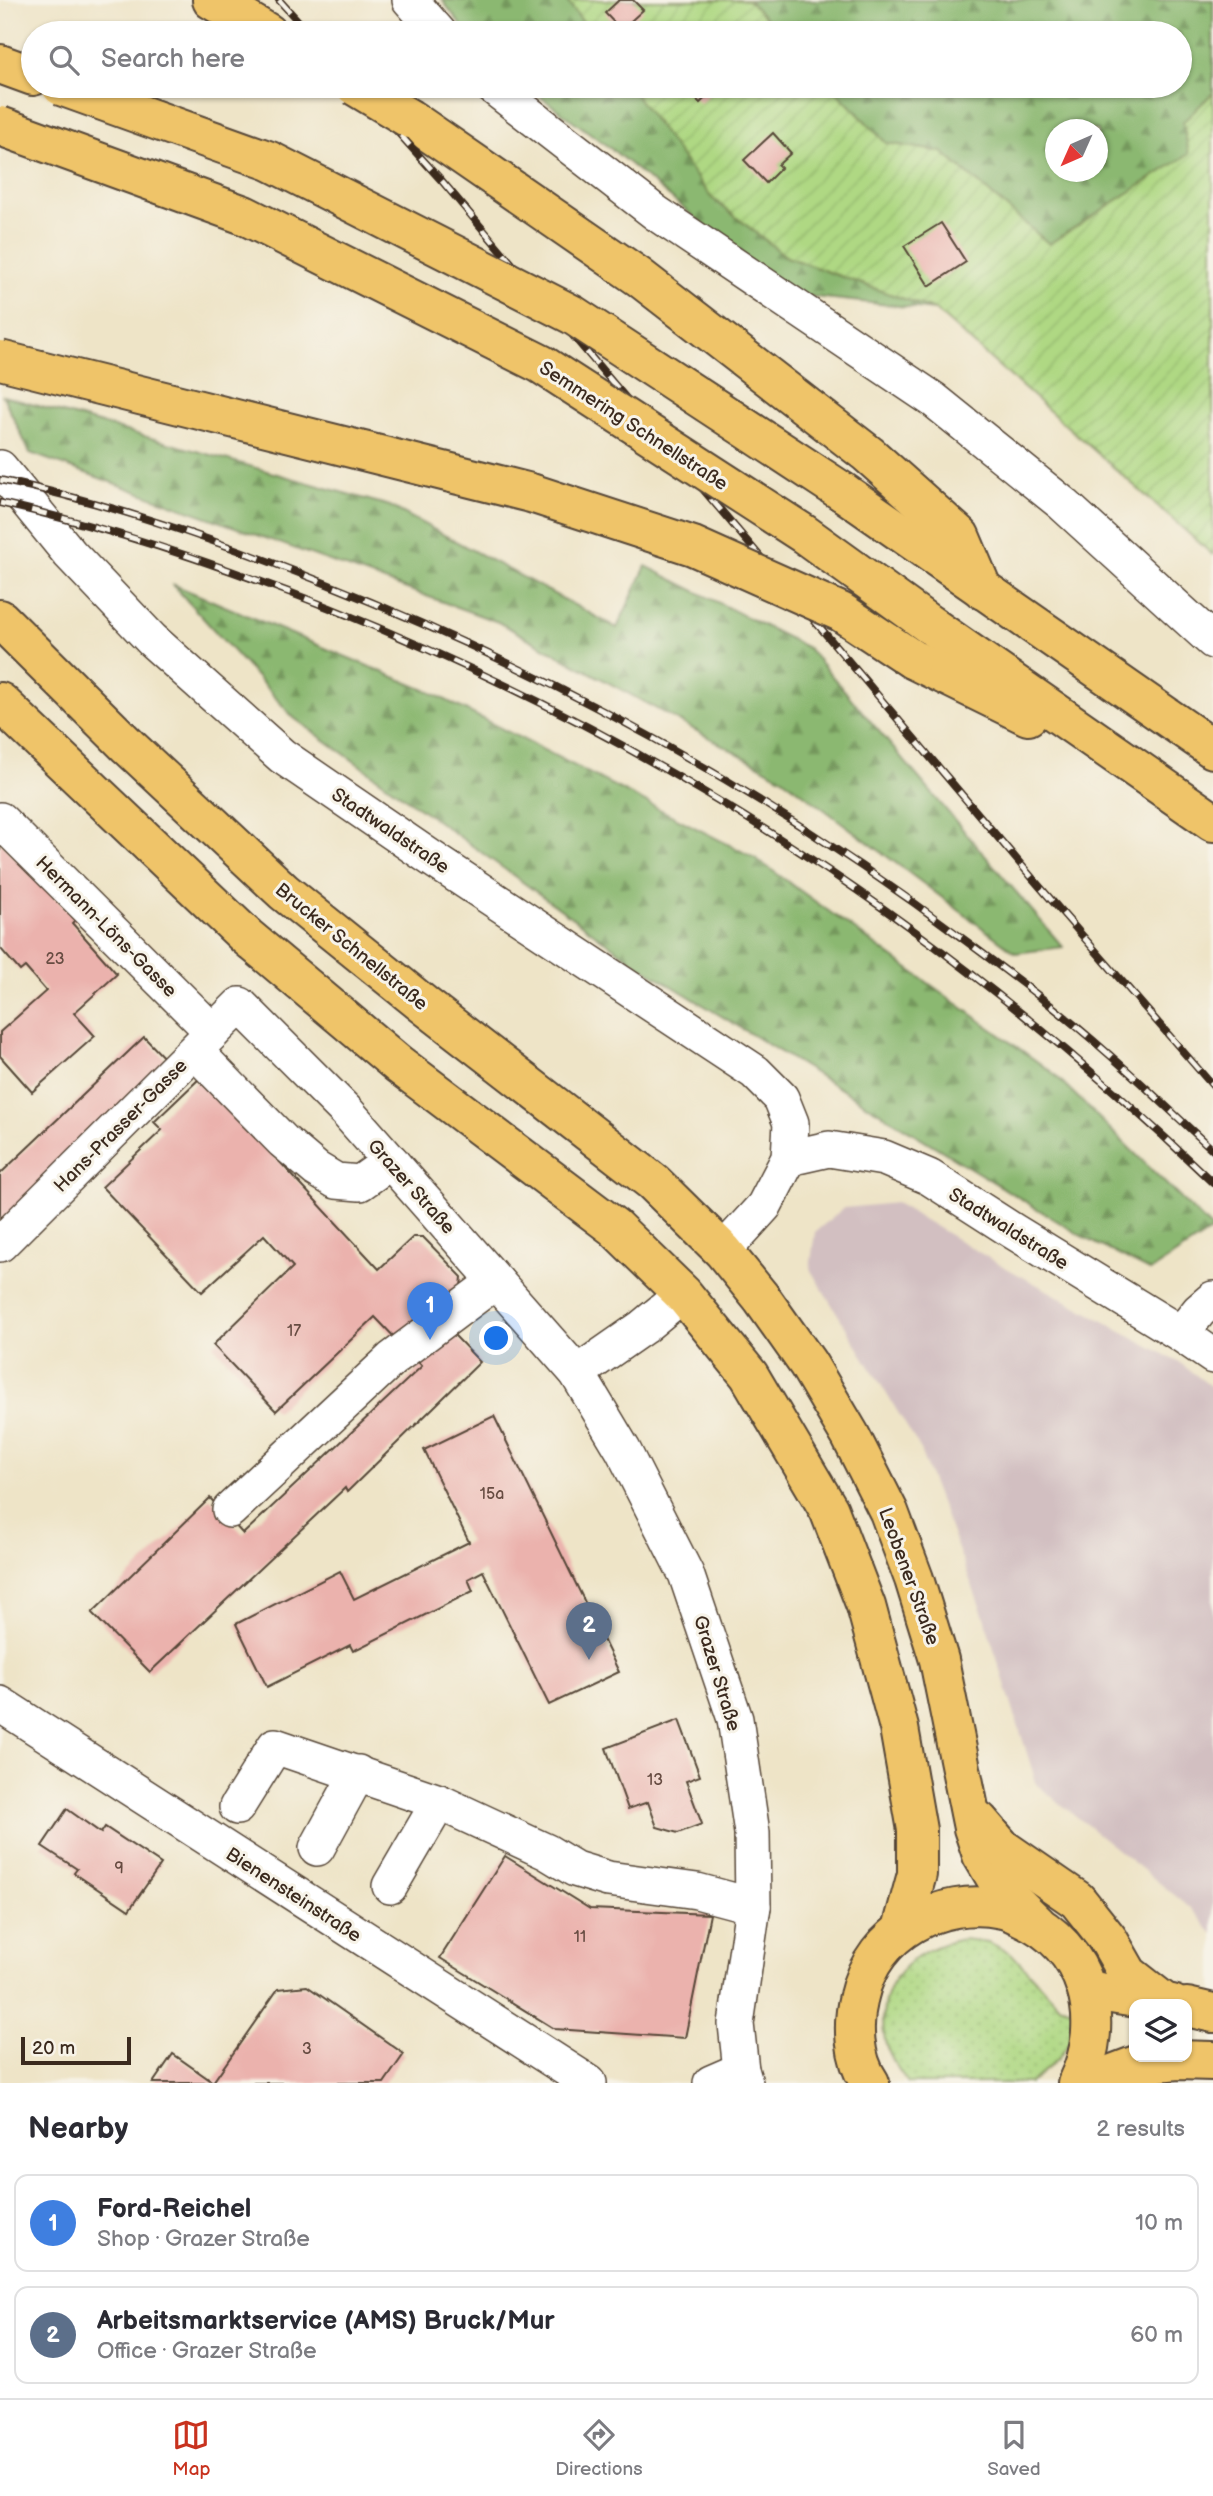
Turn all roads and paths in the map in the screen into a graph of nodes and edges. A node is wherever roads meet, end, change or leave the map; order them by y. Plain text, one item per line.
1 (212, 0) edge
2 (410, 0) edge
3 (248, 21) edge
4 (428, 21) edge
5 (0, 64) edge
6 (21, 72) edge
7 (94, 98) edge
8 (375, 98) edge
9 (507, 98) edge
10 (0, 126) edge
11 (0, 360) edge
12 (0, 468) edge
13 (983, 590) junction
14 (0, 620) edge
15 (1213, 641) edge
16 (0, 702) edge
17 (1213, 749) edge
18 (1143, 772) junction
19 (0, 820) edge
20 (1213, 822) edge
21 (240, 1005) joint
22 (204, 1041) junction
23 (789, 1158) junction
24 (391, 1161) junction
25 (0, 1244) edge
26 (723, 1251) junction
27 (496, 1281) junction
28 (683, 1294) junction
29 (1213, 1299) edge
30 (1181, 1334) junction
31 (1213, 1356) edge
32 (577, 1373) junction
33 (230, 1510) dead end
34 (0, 1704) edge
35 (358, 1773) junction
36 (439, 1802) junction
37 (237, 1807) dead end
38 (969, 1808) junction
39 (317, 1848) dead end
40 (390, 1886) dead end
41 (753, 1906) junction
42 (1037, 1924) junction
43 (902, 1929) junction
44 (1087, 1990) junction
45 (1140, 1999) edge
46 (1166, 1999) edge
47 (1192, 2009) edge
48 (1213, 2013) edge
49 (1213, 2061) edge
50 (732, 2079) edge
51 (589, 2083) edge
52 (870, 2083) edge
53 (1077, 2083) edge
54 (1089, 2083) edge

1 - 3 main road
2 - 4 street
5 - 6 main road
7 - 13 main road, bridge
8 - 13 main road, bridge
9 - 15 street
10 - 18 main road, Semmering Schnellstraße, bridge
11 - 18 main road, bridge
12 - 23 street, Stadtwaldstraße
13 - 17 main road
14 - 26 main road, Brucker Schnellstraße
16 - 28 main road
18 - 20 main road, Semmering Schnellstraße
19 - 22 street, Hermann-Löns-Gasse
21 - 22 street, Hans-Prasser-Gasse
21 - 24 street, Grazer Straße
22 - 24 street, Hermann-Löns-Gasse
22 - 25 street, Hans-Prasser-Gasse
23 - 26 street, Stadtwaldstraße
23 - 30 street, Stadtwaldstraße
24 - 27 street, Grazer Straße
26 - 38 main road, Leobener Straße
27 - 32 street, Grazer Straße
27 - 33 street
28 - 32 street
28 - 43 main road
29 - 30 street
30 - 31 street, Stadtwaldstraße
32 - 41 street, Grazer Straße
34 - 51 street, Bienensteinstraße
35 - 36 street
35 - 37 street
35 - 39 street
36 - 40 street
36 - 41 street
38 - 42 main road, Leobener Straße
38 - 46 main road
41 - 50 street, Grazer Straße
42 - 43 main road
42 - 44 main road, Leobener Straße
43 - 52 main road
44 - 45 main road
44 - 53 main road, Leobener Straße
47 - 48 main road
49 - 54 main road

